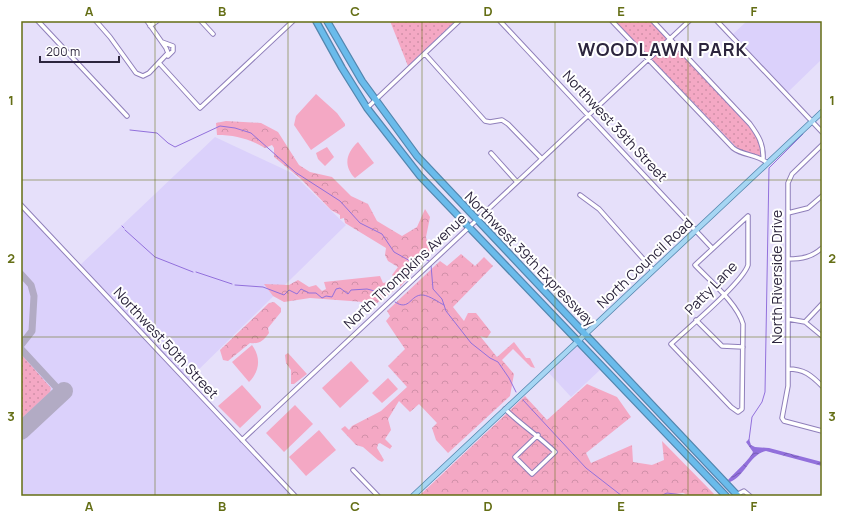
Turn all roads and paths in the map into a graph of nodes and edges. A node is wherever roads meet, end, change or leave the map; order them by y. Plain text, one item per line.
1 (38, 21) edge
2 (96, 21) edge
3 (147, 21) edge
4 (157, 21) edge
5 (201, 21) edge
6 (293, 21) edge
7 (316, 21) edge
8 (327, 21) edge
9 (459, 21) edge
10 (500, 21) edge
11 (612, 21) edge
12 (653, 21) edge
13 (689, 21) edge
14 (717, 21) edge
15 (150, 26) junction
16 (213, 34) dead end
17 (670, 39) junction
18 (162, 42) junction
19 (425, 54) junction
20 (167, 56) junction
21 (648, 59) junction
22 (160, 64) junction
23 (375, 101) junction
24 (367, 108) junction
25 (822, 112) edge
26 (588, 114) junction
27 (127, 116) dead end
28 (812, 121) junction
29 (822, 132) edge
30 (822, 145) edge
31 (491, 152) dead end
32 (417, 156) junction
33 (542, 159) junction
34 (763, 159) junction
35 (410, 163) junction
36 (767, 163) junction
37 (517, 182) junction
38 (580, 195) dead end
39 (822, 196) edge
40 (21, 205) edge
41 (788, 213) junction
42 (476, 220) junction
43 (468, 227) junction
44 (697, 230) junction
45 (712, 248) junction
46 (822, 248) edge
47 (788, 259) junction
48 (653, 270) junction
49 (723, 295) junction
50 (822, 304) edge
51 (788, 319) junction
52 (696, 320) junction
53 (805, 322) junction
54 (584, 334) junction
55 (822, 336) edge
56 (577, 341) junction
57 (743, 347) junction
58 (788, 369) junction
59 (822, 386) edge
60 (505, 409) junction
61 (822, 431) edge
62 (538, 435) junction
63 (242, 440) junction
64 (353, 470) dead end
65 (295, 496) edge
66 (378, 496) edge
67 (413, 496) edge
68 (726, 496) edge
69 (737, 496) edge
70 (750, 496) edge

1 - 27 street
2 - 22 street
3 - 15 street
4 - 15 street
5 - 16 street
6 - 22 street
7 - 24 highway, Northwest 39th Expressway
8 - 23 highway, Northwest 39th Expressway
9 - 19 street
10 - 26 street, Northwest 39th Street
11 - 21 street
12 - 17 street
13 - 17 street, North Thompkins Avenue
14 - 28 street
15 - 18 street
17 - 21 street, North Thompkins Avenue
17 - 34 street
18 - 20 street
18 - 20 street
19 - 23 street
19 - 33 street
20 - 22 street
21 - 26 street, North Thompkins Avenue
21 - 34 street
23 - 24 street
23 - 32 highway, Northwest 39th Expressway
24 - 35 highway, Northwest 39th Expressway
25 - 28 main road, North Council Road
26 - 33 street, North Thompkins Avenue
26 - 44 street, Northwest 39th Street
28 - 29 street
28 - 36 main road, North Council Road
30 - 41 street, North Riverside Drive
31 - 37 street
32 - 35 highway
32 - 42 highway, Northwest 39th Expressway
33 - 37 street, North Thompkins Avenue
34 - 36 street
35 - 43 highway, Northwest 39th Expressway
36 - 44 main road, North Council Road
37 - 42 street, North Thompkins Avenue
38 - 48 street
39 - 41 street
40 - 63 street, Northwest 50th Street
41 - 47 street, North Riverside Drive
42 - 43 street, North Thompkins Avenue
42 - 54 highway, Northwest 39th Expressway
43 - 56 highway, Northwest 39th Expressway
43 - 63 street, North Thompkins Avenue
44 - 45 street, Northwest 39th Street
44 - 48 main road, North Council Road
45 - 49 street
45 - 49 street, Patty Lane
46 - 47 street
47 - 51 street, North Riverside Drive
48 - 54 main road, North Council Road
49 - 52 street, Patty Lane
49 - 57 street
50 - 53 street
51 - 53 street
51 - 58 street, North Riverside Drive
52 - 57 street
52 - 57 street, Patty Lane
53 - 55 street
54 - 56 main road, North Council Road
54 - 69 highway, Northwest 39th Expressway
56 - 60 main road, North Council Road
56 - 68 highway, Northwest 39th Expressway
58 - 59 street
58 - 61 street, North Riverside Drive
60 - 62 street
60 - 67 main road, North Council Road
62 - 62 street
63 - 65 street, Northwest 50th Street
64 - 66 street
69 - 70 street

